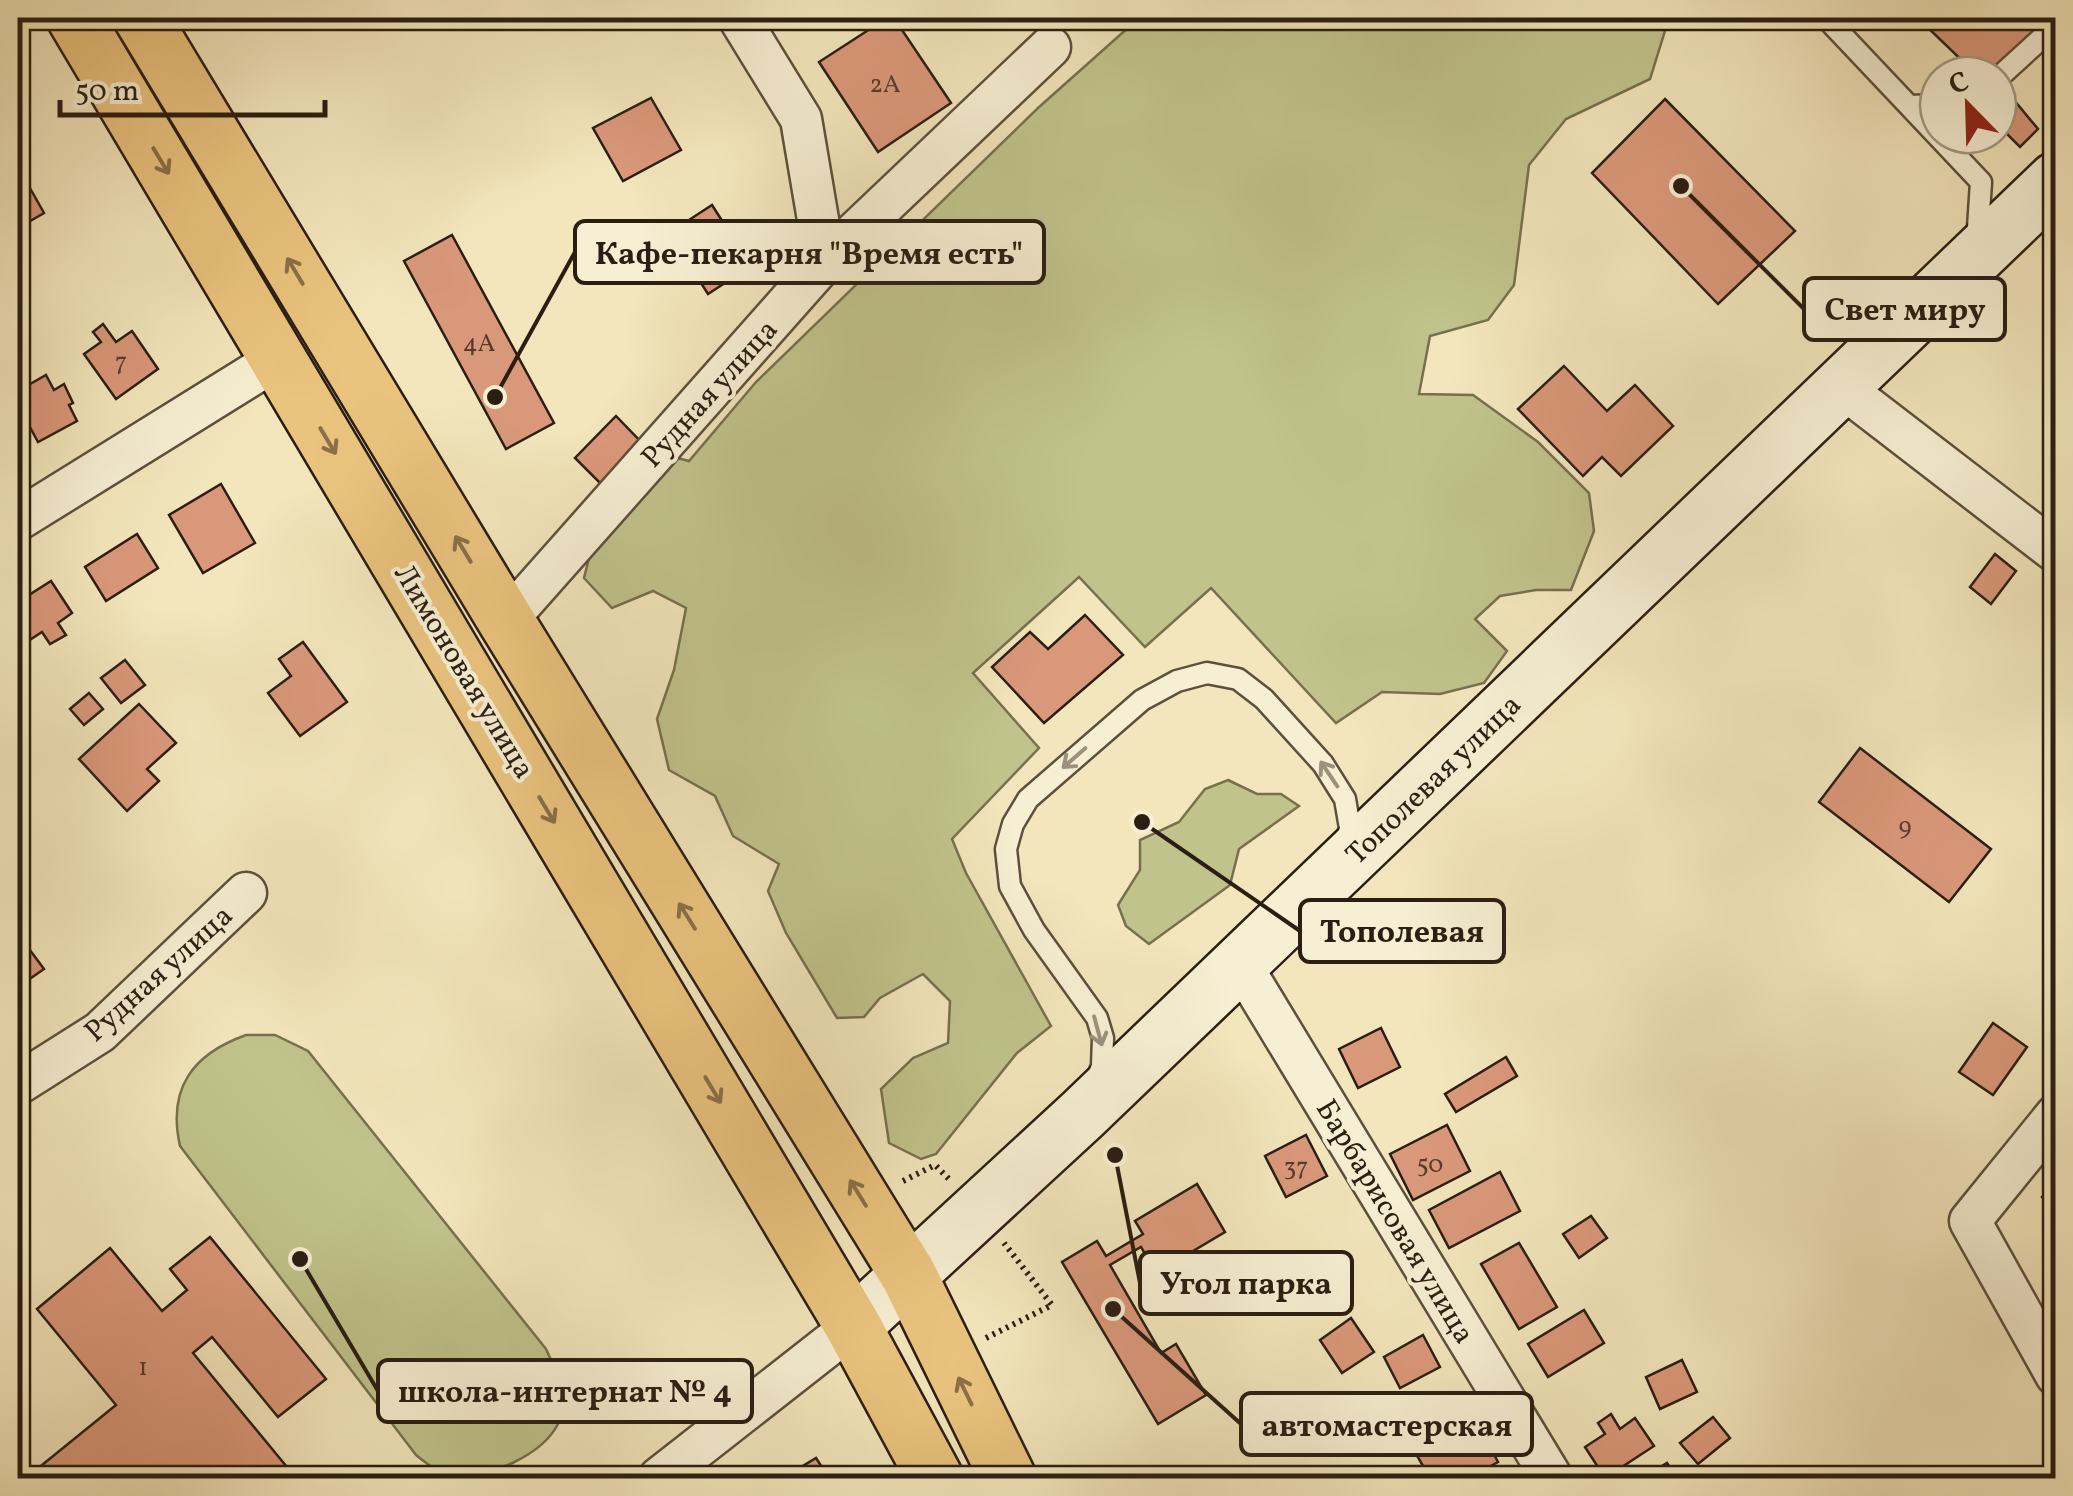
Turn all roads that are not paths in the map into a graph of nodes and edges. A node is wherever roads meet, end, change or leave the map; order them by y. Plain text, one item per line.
1 (76, 18) edge
2 (142, 18) edge
3 (739, 18) edge
4 (1826, 18) edge
5 (2056, 25) edge
6 (1050, 47) dead end
7 (2018, 60) edge
8 (1918, 105) edge
9 (1910, 106) junction
10 (2056, 180) edge
11 (1976, 255) junction
12 (826, 261) junction
13 (279, 358) junction
14 (1843, 388) junction
15 (18, 520) edge
16 (2056, 552) edge
17 (506, 621) junction
18 (1342, 866) junction
19 (246, 892) dead end
20 (1240, 963) junction
21 (18, 1084) edge
22 (2056, 1114) edge
23 (1082, 1116) junction
24 (909, 1276) junction
25 (853, 1326) junction
26 (2056, 1375) edge
27 (659, 1478) edge
28 (936, 1478) edge
29 (1008, 1478) edge
30 (1552, 1478) edge

1 -> 13 highway, Лимоновая улица
17 -> 2 highway, Лимоновая улица
3 - 12 street
4 - 9 lane
5 - 7 lane
6 - 12 street, Рудная улица
8 - 9 lane
9 - 11 lane
10 - 11 main road, Тополевая улица
11 - 14 main road, Тополевая улица
12 - 17 street, Рудная улица
13 - 15 street
13 -> 25 highway, Лимоновая улица
14 - 16 street
14 - 18 main road, Тополевая улица
24 -> 17 highway, Лимоновая улица
18 - 20 main road, Тополевая улица
18 -> 23 lane
19 - 21 street, Рудная улица
20 - 23 main road, Тополевая улица
20 - 30 street, Барбарисовая улица
22 - 26 street
23 - 24 main road, Тополевая улица
24 - 25 main road, Тополевая улица
29 -> 24 highway, Лимоновая улица
25 - 27 street, Тополевая улица
25 - 28 highway, Лимоновая улица

